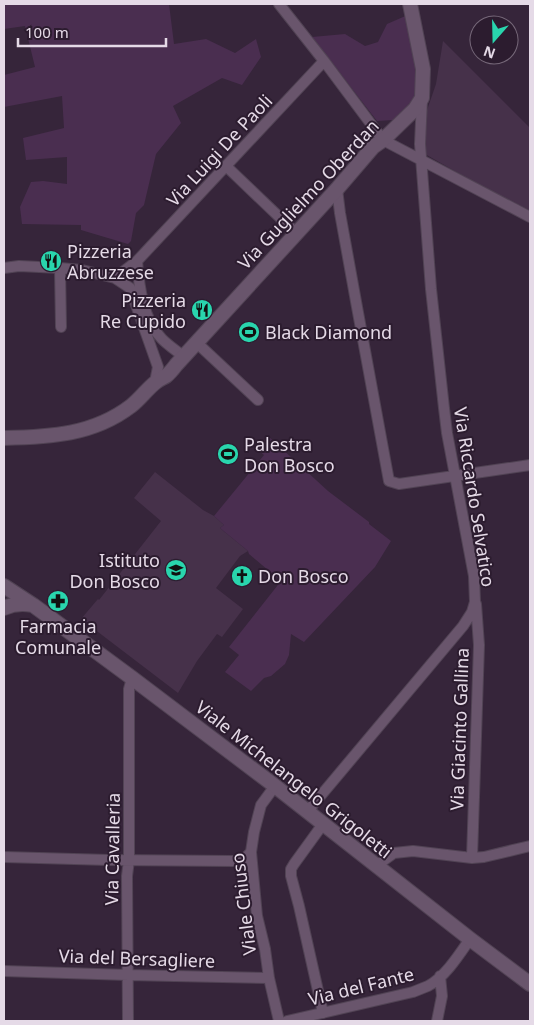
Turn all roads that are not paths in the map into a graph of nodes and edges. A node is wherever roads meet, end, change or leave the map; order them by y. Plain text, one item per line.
1 (279, 4) edge
2 (410, 4) edge
3 (324, 61) junction
4 (422, 98) junction
5 (383, 140) junction
6 (422, 160) junction
7 (226, 166) junction
8 (337, 189) junction
9 (530, 217) edge
10 (296, 233) junction
11 (137, 261) junction
12 (4, 268) edge
13 (60, 268) junction
14 (115, 278) junction
15 (61, 327) dead end
16 (197, 343) junction
17 (184, 357) junction
18 (156, 382) junction
19 (258, 400) dead end
20 (4, 438) edge
21 (530, 465) edge
22 (455, 476) junction
23 (4, 586) edge
24 (476, 602) junction
25 (33, 605) junction
26 (4, 608) edge
27 (132, 678) junction
28 (275, 786) junction
29 (307, 812) junction
30 (322, 824) junction
31 (530, 846) edge
32 (251, 852) junction
33 (4, 857) edge
34 (472, 858) junction
35 (129, 860) junction
36 (376, 866) junction
37 (470, 939) junction
38 (4, 971) edge
39 (128, 975) junction
40 (440, 976) junction
41 (269, 978) junction
42 (530, 984) edge
43 (323, 1013) junction
44 (128, 1021) edge
45 (279, 1021) edge
46 (287, 1021) edge
47 (437, 1021) edge

1 - 3 street
2 - 4 main road
3 - 5 street
3 - 7 street, Via Luigi De Paoli
4 - 5 main road, Via Guglielmo Oberdan
4 - 6 street, Via Riccardo Selvatico
5 - 6 street
5 - 8 main road, Via Guglielmo Oberdan
6 - 9 street
6 - 22 street, Via Riccardo Selvatico
7 - 10 street
7 - 11 street, Via Luigi De Paoli
8 - 10 main road, Via Guglielmo Oberdan
8 - 22 street
10 - 16 main road, Via Guglielmo Oberdan
11 - 14 street, Via Luigi De Paoli
11 - 17 street
12 - 13 street
13 - 14 street
13 - 15 street
14 - 18 street
16 - 17 main road, Via Guglielmo Oberdan
16 - 19 street
17 - 18 main road, Via Guglielmo Oberdan
18 - 20 main road, Via Guglielmo Oberdan
21 - 22 street
22 - 24 street, Via Riccardo Selvatico
23 - 25 main road, Viale Michelangelo Grigoletti
24 - 29 street, Via Riccardo Selvatico
24 - 34 street, Via Giacinto Gallina
25 - 26 main road
25 - 27 main road, Viale Michelangelo Grigoletti
27 - 28 main road, Viale Michelangelo Grigoletti
27 - 35 street, Via Cavalleria
28 - 29 main road, Viale Michelangelo Grigoletti
28 - 32 street, Viale Chiuso
29 - 30 main road, Viale Michelangelo Grigoletti
30 - 36 main road, Viale Michelangelo Grigoletti
30 - 43 street
31 - 34 street
32 - 35 street
32 - 41 street, Viale Chiuso
33 - 35 street
34 - 36 street
35 - 39 street, Via Cavalleria
36 - 37 main road, Viale Michelangelo Grigoletti
37 - 40 street, Via del Fante
37 - 42 main road, Viale Michelangelo Grigoletti
38 - 39 street, Via del Bersagliere
39 - 41 street, Via del Bersagliere
39 - 44 street, Via Cavalleria
40 - 43 street, Via del Fante
40 - 47 street, Via del Fante
41 - 45 street, Viale Chiuso
43 - 46 street, Via del Fante

